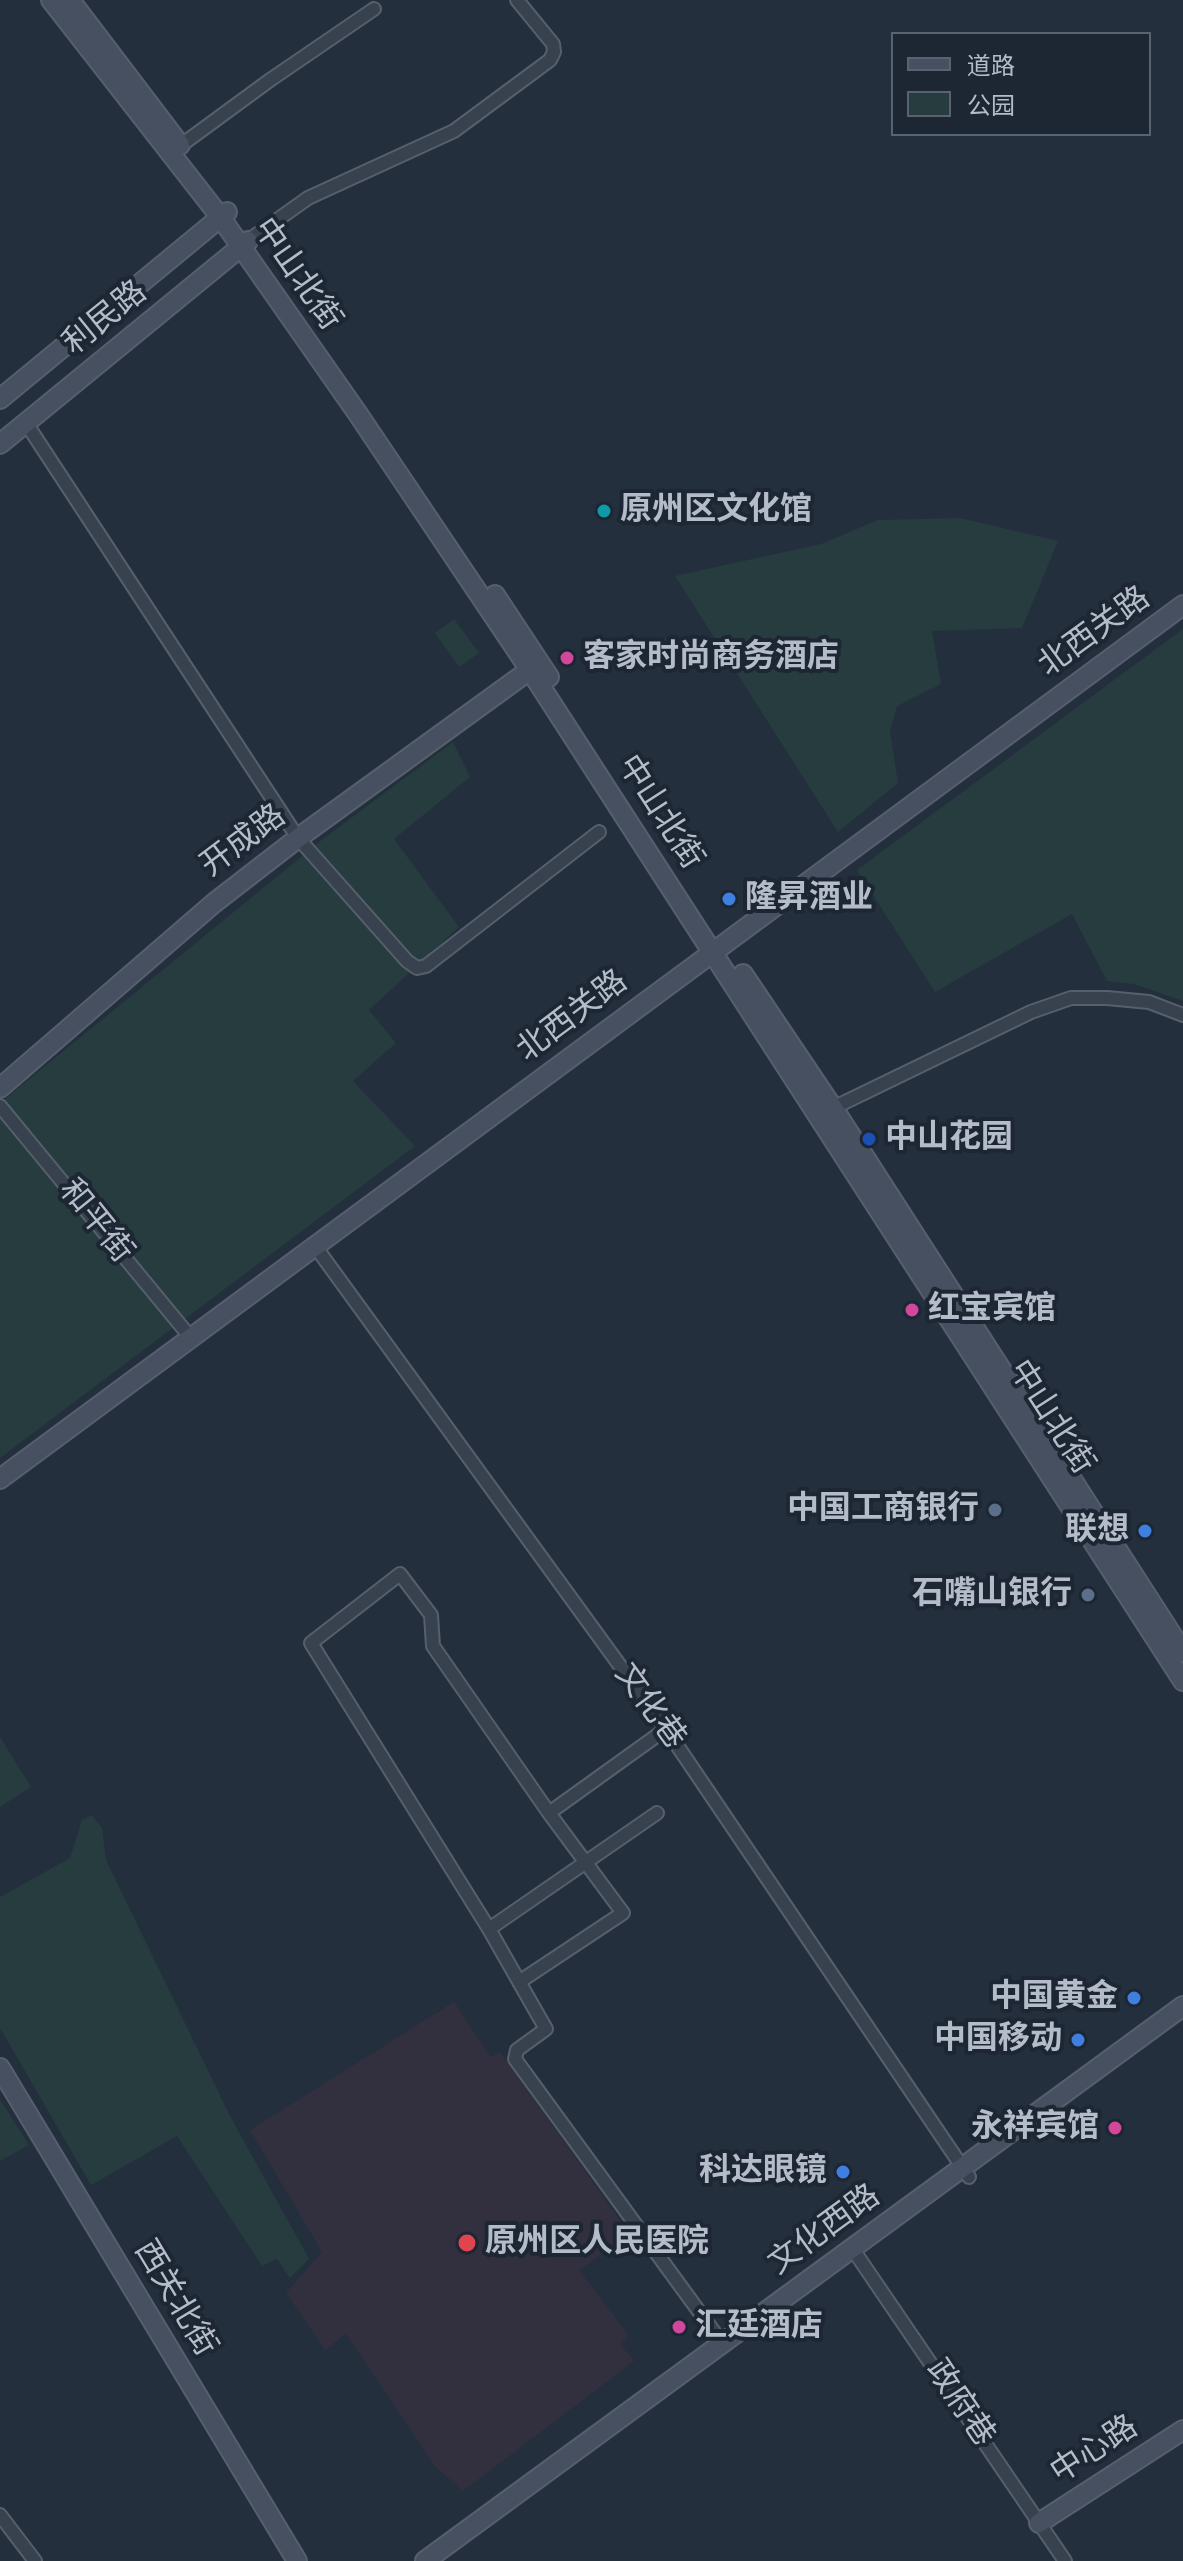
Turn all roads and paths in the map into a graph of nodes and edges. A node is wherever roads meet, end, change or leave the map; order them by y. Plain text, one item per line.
1 (51, 0) edge
2 (70, 0) edge
3 (517, 0) edge
4 (374, 9) dead end
5 (180, 146) junction
6 (225, 214) junction
7 (245, 244) junction
8 (0, 399) edge
9 (26, 423) junction
10 (0, 444) edge
11 (1183, 605) edge
12 (535, 666) junction
13 (599, 832) dead end
14 (298, 838) junction
15 (718, 948) junction
16 (1183, 1015) edge
17 (0, 1088) edge
18 (0, 1106) edge
19 (833, 1108) junction
20 (315, 1246) junction
21 (191, 1338) junction
22 (0, 1479) edge
23 (1183, 1652) edge
24 (1183, 1681) edge
25 (666, 1729) junction
26 (549, 1813) junction
27 (657, 1813) dead end
28 (585, 1863) junction
29 (489, 1929) junction
30 (519, 1982) junction
31 (1183, 2006) edge
32 (1183, 2021) edge
33 (0, 2068) edge
34 (966, 2172) junction
35 (856, 2252) junction
36 (722, 2343) junction
37 (1183, 2430) edge
38 (0, 2515) edge
39 (1039, 2523) junction
40 (35, 2561) edge
41 (297, 2561) edge
42 (425, 2561) edge
43 (445, 2561) edge
44 (1065, 2561) edge

1 - 6 street, 中山北街
2 - 5 street, 中山北街
3 - 7 street
4 - 5 street
5 - 6 street, 中山北街
6 - 7 street, 中山北街
6 - 8 street, 利民路
7 - 9 street, 利民路
7 - 12 street, 中山北街
9 - 10 street, 利民路
9 - 14 street
11 - 15 street, 北西关路
12 - 14 street, 开成路
12 - 15 street, 中山北街
13 - 14 street
14 - 17 street, 开成路
15 - 19 street, 中山北街
15 - 20 street, 北西关路
15 - 24 street, 中山北街
16 - 19 street
18 - 21 street, 和平街
19 - 23 street, 中山北街
20 - 21 street, 北西关路
20 - 25 street, 文化巷
21 - 22 street, 北西关路
25 - 26 street
25 - 34 street, 文化巷
26 - 28 street
26 - 29 street
27 - 28 street
28 - 29 street
28 - 30 street
29 - 30 street
30 - 36 street
31 - 34 street, 文化西路
32 - 34 street, 文化西路
33 - 41 street, 西关北街
34 - 35 street, 文化西路
35 - 36 street, 文化西路
35 - 39 street, 政府巷
35 - 43 street, 文化西路
36 - 42 street, 文化西路
37 - 39 street, 中心路
38 - 40 street
39 - 44 street, 政府巷

